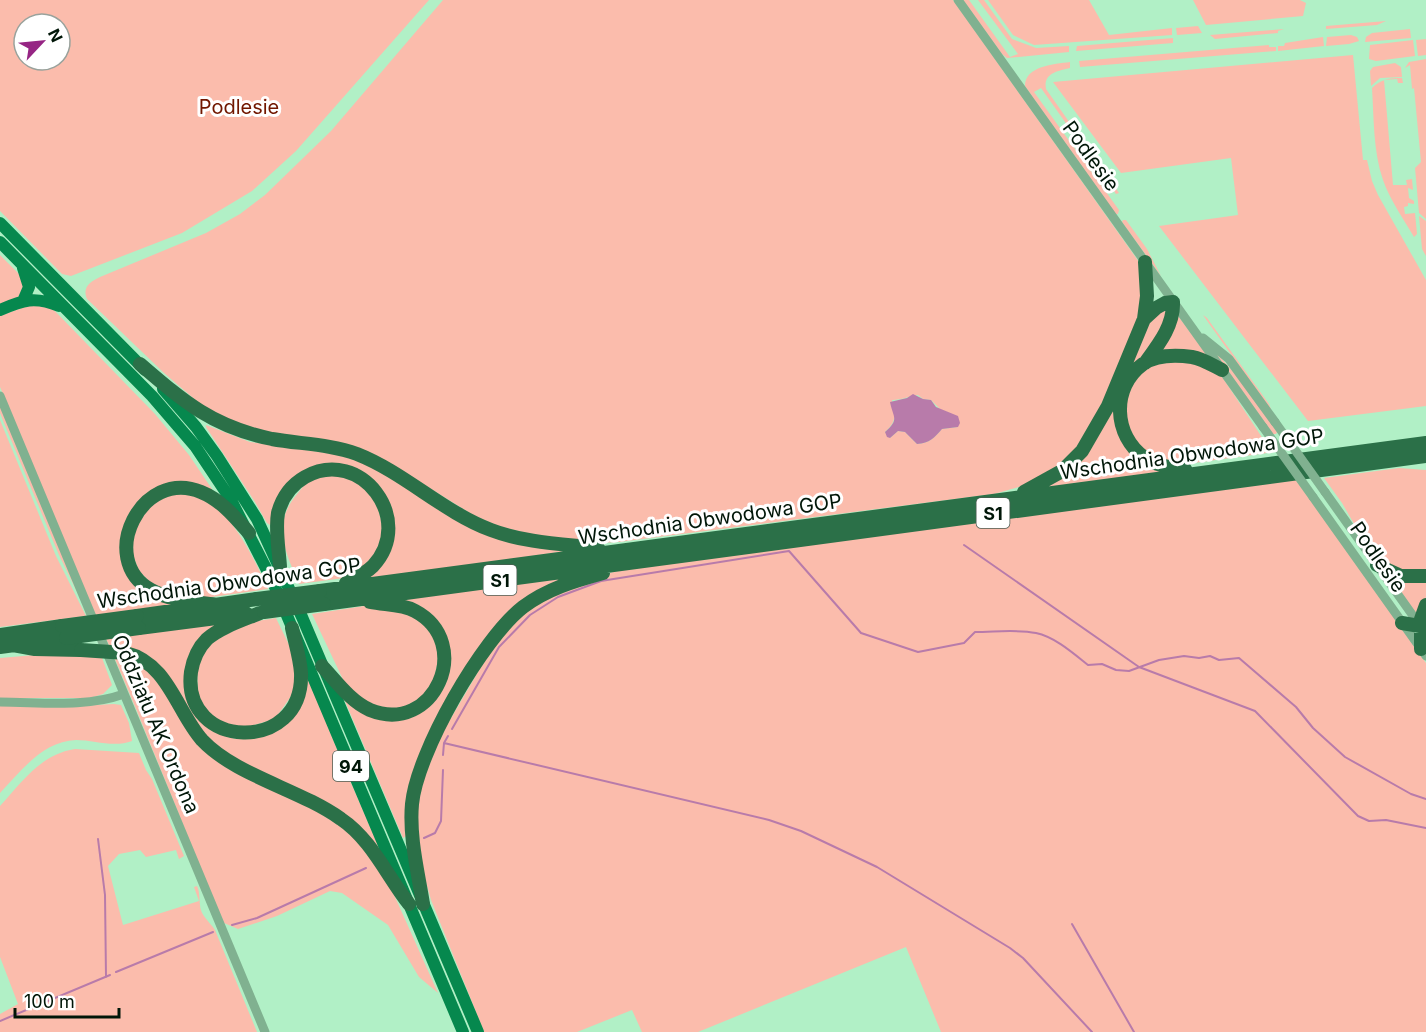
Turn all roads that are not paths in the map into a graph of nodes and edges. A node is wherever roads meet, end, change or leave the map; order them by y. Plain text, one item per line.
1 (958, 0) edge
2 (0, 223) edge
3 (0, 242) edge
4 (1145, 262) junction
5 (22, 266) junction
6 (23, 301) junction
7 (1173, 302) junction
8 (64, 308) junction
9 (0, 310) edge
10 (1144, 319) junction
11 (1196, 333) junction
12 (1145, 363) junction
13 (140, 364) junction
14 (1222, 370) junction
15 (0, 396) edge
16 (1426, 443) edge
17 (1426, 456) edge
18 (1380, 462) junction
19 (1426, 466) edge
20 (1208, 472) junction
21 (1015, 497) junction
22 (249, 533) junction
23 (621, 550) junction
24 (647, 561) junction
25 (1377, 565) junction
26 (280, 567) junction
27 (1426, 576) edge
28 (336, 588) junction
29 (322, 597) junction
30 (353, 600) junction
31 (218, 605) junction
32 (1426, 605) edge
33 (261, 608) junction
34 (138, 622) junction
35 (1402, 623) junction
36 (292, 628) junction
37 (1424, 629) edge
38 (64, 632) junction
39 (0, 635) edge
40 (6, 646) edge
41 (1424, 652) edge
42 (322, 666) junction
43 (124, 694) junction
44 (0, 702) edge
45 (416, 904) junction
46 (265, 1032) edge
47 (463, 1032) edge
48 (478, 1032) edge

1 - 4 street, Podlesie
2 - 13 main road, 94
3 - 5 main road, 94
4 - 7 street, Podlesie
4 - 10 highway
5 - 6 main road
5 - 8 main road, 94
6 - 8 main road
6 - 9 main road
7 - 10 highway
7 - 11 street, Podlesie
7 - 12 highway
8 - 22 main road, 94
10 - 21 highway
11 - 14 street, Podlesie
11 - 25 street, Podlesie, bridge
12 - 14 highway
12 - 20 highway
13 - 23 highway
13 - 26 main road, 94
14 - 35 street, Podlesie, bridge
15 - 43 street, Oddziału AK Ordona
16 - 20 highway, Wschodnia Obwodowa GOP / S1
17 - 18 highway, Wschodnia Obwodowa GOP / S1
18 - 19 highway
18 - 24 highway, Wschodnia Obwodowa GOP / S1
20 - 21 highway, Wschodnia Obwodowa GOP / S1
21 - 23 highway, Wschodnia Obwodowa GOP / S1
22 - 31 highway
22 - 36 main road, 94
23 - 28 highway, Wschodnia Obwodowa GOP / S1
24 - 30 highway, Wschodnia Obwodowa GOP / S1
24 - 45 highway
25 - 27 highway
25 - 37 street, Podlesie
26 - 28 highway
26 - 42 main road, 94
28 - 29 highway, Wschodnia Obwodowa GOP / S1
29 - 30 highway, Wschodnia Obwodowa GOP / S1
29 - 33 highway, Wschodnia Obwodowa GOP / S1, bridge
30 - 42 highway
31 - 33 highway, Wschodnia Obwodowa GOP / S1
31 - 34 highway, Wschodnia Obwodowa GOP / S1
32 - 37 highway
33 - 34 highway, Wschodnia Obwodowa GOP / S1
33 - 36 highway
34 - 38 highway, Wschodnia Obwodowa GOP / S1, bridge
35 - 37 highway
35 - 41 street, Podlesie
36 - 45 main road, 94
37 - 41 highway
38 - 39 highway, Wschodnia Obwodowa GOP / S1
38 - 40 highway, Wschodnia Obwodowa GOP / S1
40 - 45 highway, bridge
42 - 45 main road, 94
43 - 44 street
43 - 46 street, Oddziału AK Ordona
45 - 47 main road, 94
45 - 48 main road, 94

